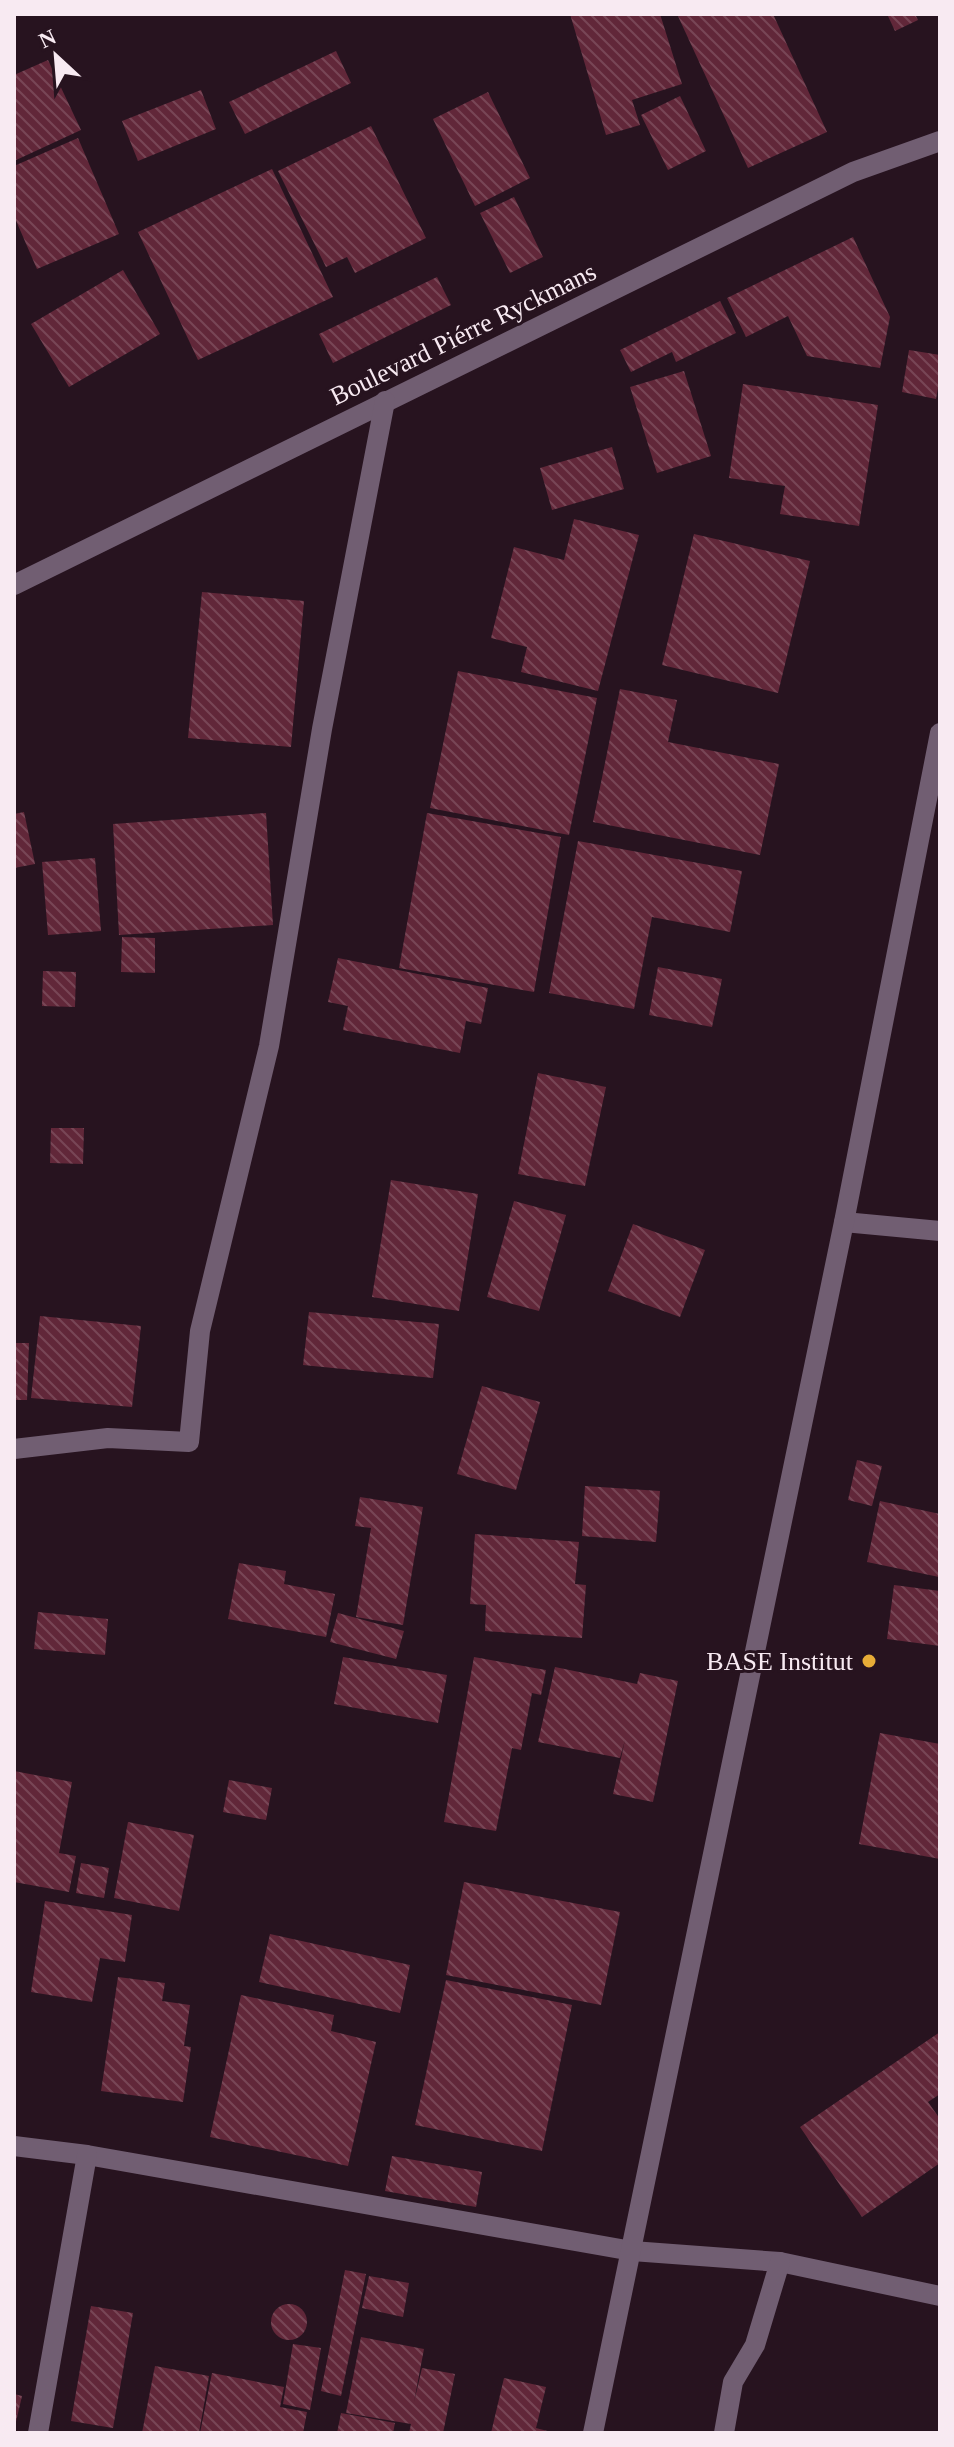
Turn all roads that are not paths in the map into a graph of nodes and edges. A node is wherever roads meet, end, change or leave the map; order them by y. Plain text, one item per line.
1 (940, 141) edge
2 (385, 401) junction
3 (14, 585) edge
4 (940, 733) edge
5 (844, 1222) junction
6 (940, 1231) edge
7 (14, 1449) edge
8 (14, 2146) edge
9 (87, 2155) junction
10 (632, 2251) junction
11 (780, 2262) junction
12 (940, 2296) edge
13 (38, 2433) edge
14 (593, 2433) edge
15 (724, 2433) edge

1 - 2 street, Boulevard Piérre Ryckmans
2 - 3 street, Boulevard Piérre Ryckmans
2 - 7 street
4 - 5 street
5 - 6 street
5 - 10 street
8 - 9 street
9 - 10 street
9 - 13 street
10 - 11 street
10 - 14 street
11 - 12 street
11 - 15 street

